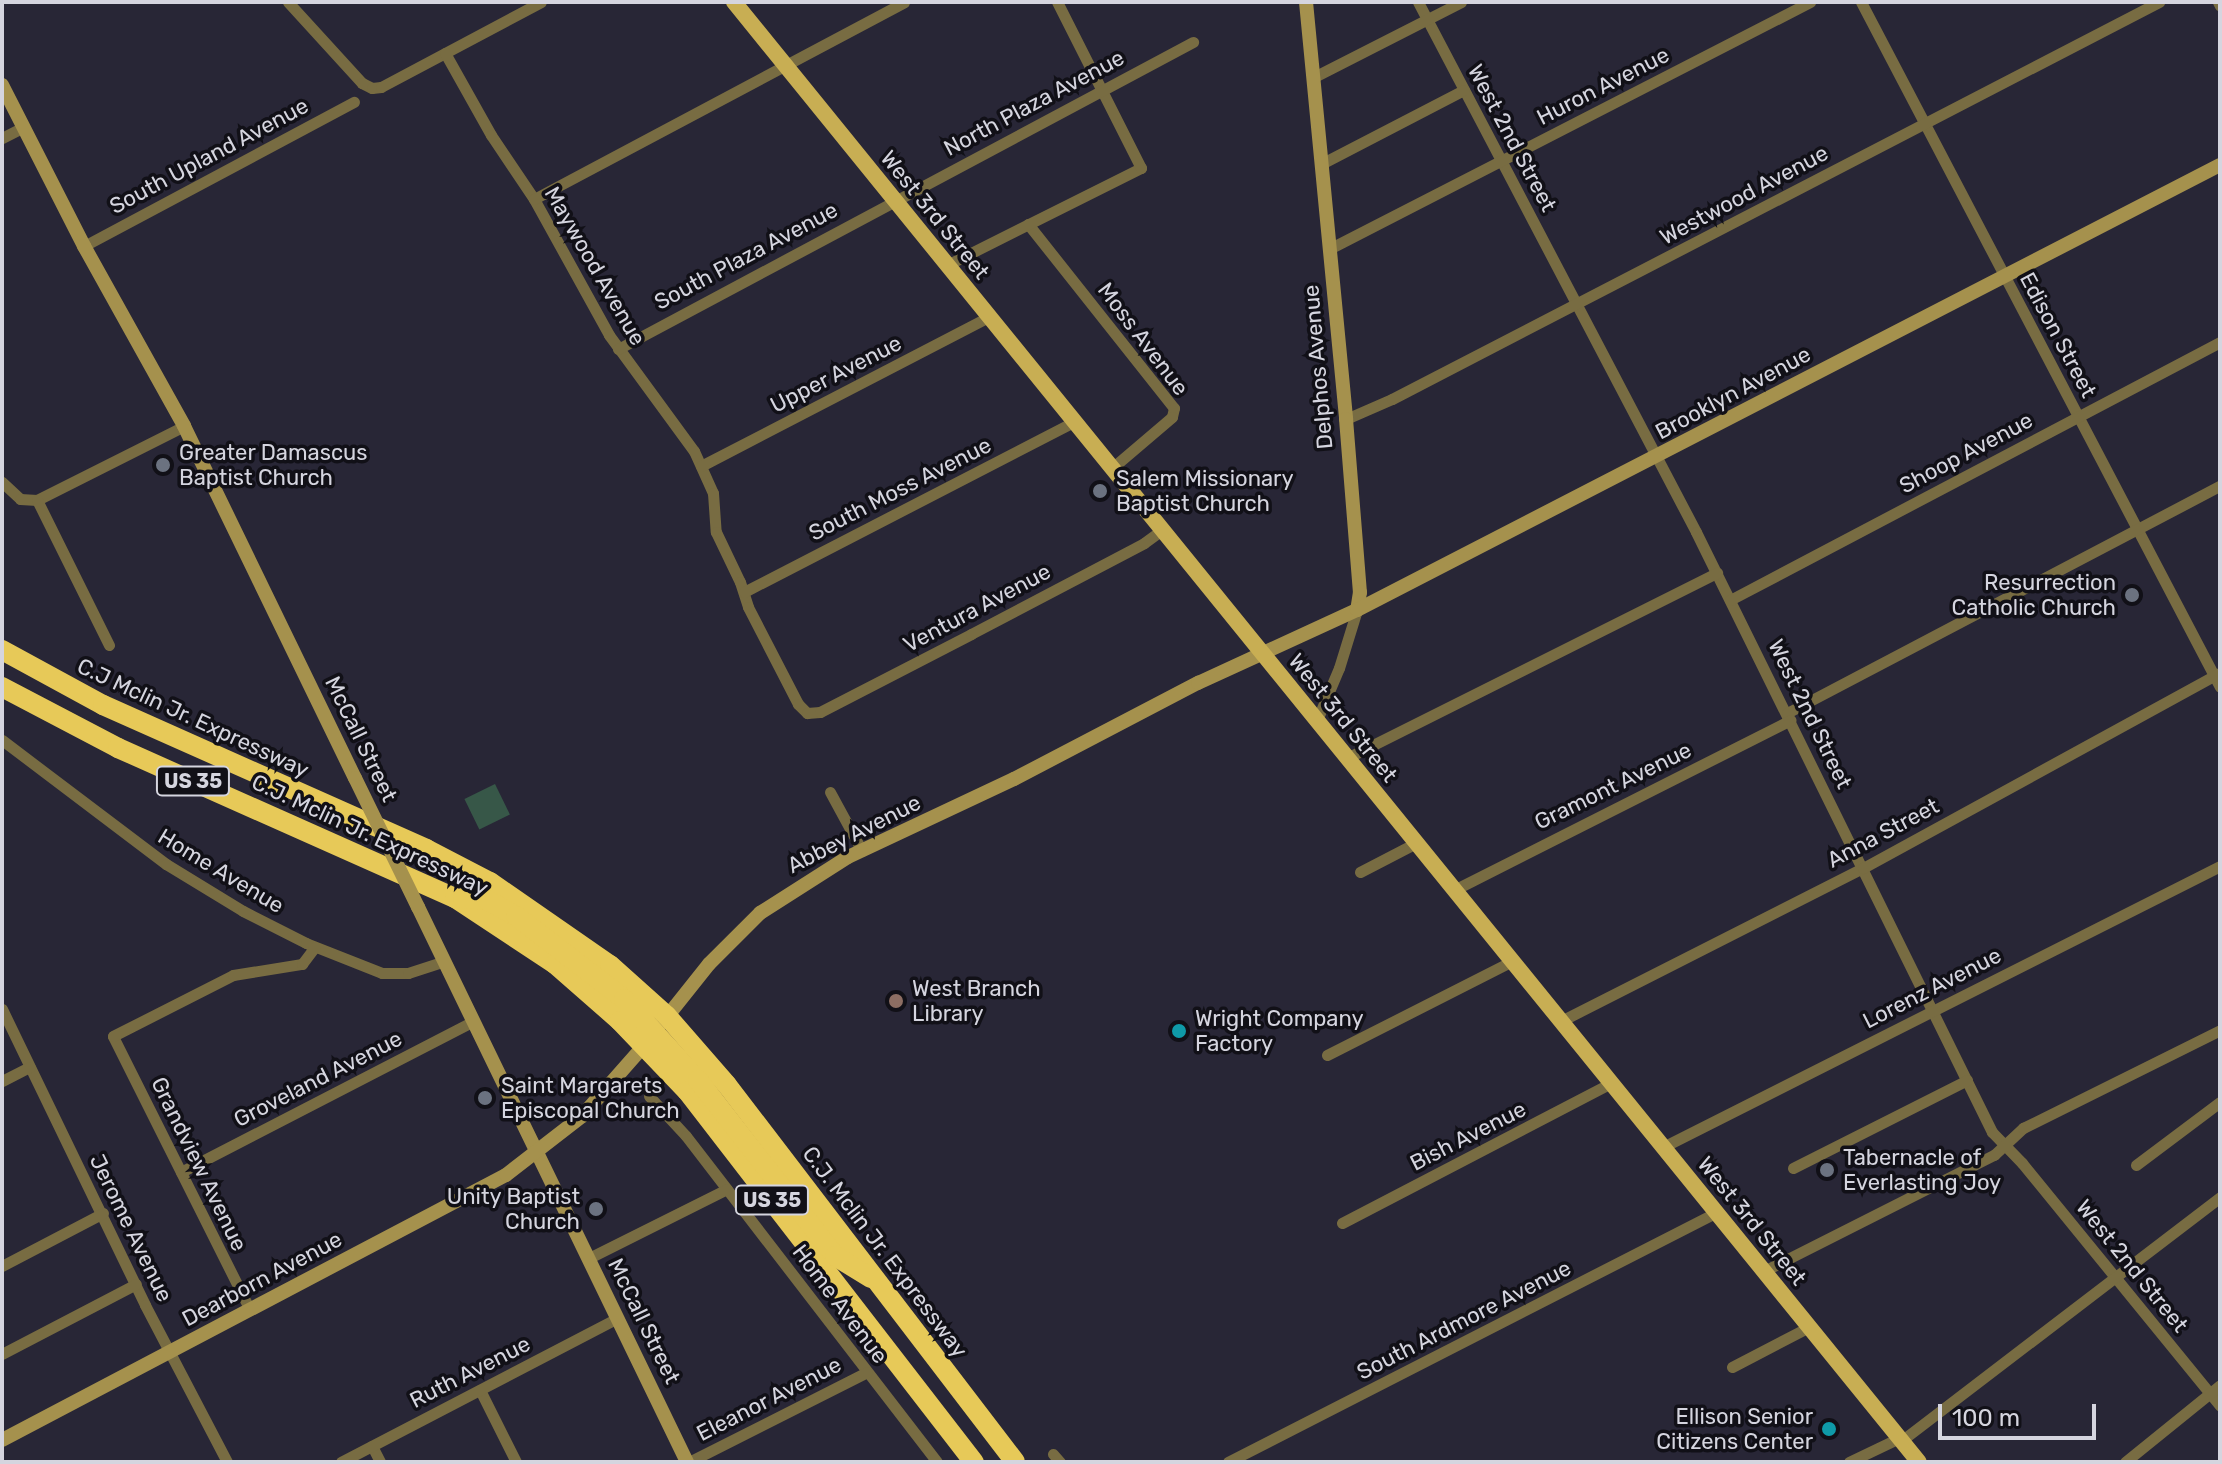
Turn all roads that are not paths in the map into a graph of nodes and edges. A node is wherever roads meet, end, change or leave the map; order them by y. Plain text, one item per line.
1 (288, 2) edge
2 (541, 2) edge
3 (734, 2) edge
4 (904, 2) edge
5 (1057, 2) edge
6 (1306, 2) edge
7 (1418, 2) edge
8 (1461, 2) edge
9 (1810, 2) edge
10 (1861, 2) edge
11 (2159, 2) edge
12 (1427, 20) junction
13 (1193, 42) dead end
14 (445, 53) junction
15 (785, 65) junction
16 (1314, 77) junction
17 (2, 85) edge
18 (1103, 89) junction
19 (1464, 90) junction
20 (354, 102) dead end
21 (1925, 123) junction
22 (22, 128) junction
23 (2, 138) edge
24 (1502, 162) junction
25 (1321, 164) junction
26 (2220, 165) edge
27 (534, 199) junction
28 (894, 199) junction
29 (1028, 224) junction
30 (84, 246) junction
31 (1329, 249) junction
32 (947, 265) junction
33 (2005, 277) junction
34 (1577, 304) junction
35 (989, 317) junction
36 (2220, 342) edge
37 (618, 349) junction
38 (2078, 417) junction
39 (1346, 419) junction
40 (1074, 422) junction
41 (184, 426) junction
42 (1657, 457) junction
43 (701, 466) junction
44 (1112, 468) junction
45 (2, 482) edge
46 (2220, 486) edge
47 (37, 500) junction
48 (1162, 530) junction
49 (2136, 530) junction
50 (1717, 573) junction
51 (744, 592) junction
52 (1730, 600) junction
53 (1357, 610) junction
54 (109, 645) dead end
55 (2, 650) edge
56 (1263, 653) junction
57 (2218, 678) edge
58 (2, 687) edge
59 (807, 713) joint
60 (1789, 716) junction
61 (1317, 720) junction
62 (2, 740) edge
63 (1347, 758) junction
64 (830, 792) dead end
65 (367, 823) joint
66 (1416, 843) junction
67 (862, 851) junction
68 (2220, 866) edge
69 (1863, 868) junction
70 (1360, 872) dead end
71 (1454, 890) junction
72 (315, 947) junction
73 (444, 961) junction
74 (1512, 961) junction
75 (2, 1009) edge
76 (1933, 1010) junction
77 (473, 1021) junction
78 (1561, 1021) junction
79 (2220, 1030) edge
80 (656, 1031) junction
81 (1327, 1055) dead end
82 (30, 1067) junction
83 (1967, 1080) junction
84 (2, 1081) edge
85 (1611, 1083) junction
86 (649, 1096) dead end
87 (2220, 1102) edge
88 (2005, 1145) junction
89 (1663, 1147) junction
90 (538, 1151) junction
91 (2136, 1165) dead end
92 (1793, 1168) dead end
93 (181, 1172) junction
94 (727, 1189) junction
95 (2220, 1197) edge
96 (1717, 1212) junction
97 (103, 1213) junction
98 (1342, 1223) dead end
99 (589, 1258) junction
100 (2, 1266) edge
101 (1764, 1271) junction
102 (2115, 1277) junction
103 (136, 1284) junction
104 (250, 1310) junction
105 (618, 1318) junction
106 (1809, 1327) junction
107 (170, 1352) junction
108 (2, 1354) edge
109 (1732, 1367) dead end
110 (867, 1372) junction
111 (2220, 1385) edge
112 (480, 1390) junction
113 (2209, 1393) junction
114 (2220, 1406) edge
115 (1900, 1439) junction
116 (2, 1440) edge
117 (372, 1446) junction
118 (227, 1462) edge
119 (341, 1462) edge
120 (380, 1462) edge
121 (516, 1462) edge
122 (688, 1462) edge
123 (937, 1462) edge
124 (974, 1462) edge
125 (1015, 1462) edge
126 (1228, 1462) edge
127 (1849, 1462) edge
128 (1919, 1462) edge
129 (2125, 1462) edge

1 - 14 street
2 - 14 street
3 - 15 main road, West 3rd Street
4 - 15 street
5 - 18 street
6 - 16 street, Delphos Avenue
7 - 12 street, West 2nd Street
8 - 12 street
9 - 24 street, Huron Avenue
10 - 21 street, Edison Street
11 - 21 street, Westwood Avenue
12 - 16 street
12 - 19 street, West 2nd Street
13 - 18 street, North Plaza Avenue
14 - 27 street, Maywood Avenue
15 - 27 street
15 - 28 main road, West 3rd Street
16 - 25 street, Delphos Avenue
17 - 22 street, McCall Street
18 - 28 street, North Plaza Avenue
18 - 29 street
19 - 24 street, West 2nd Street
19 - 25 street
20 - 30 street, South Upland Avenue
21 - 33 street, Edison Street
21 - 34 street, Westwood Avenue
22 - 23 street
22 - 30 street, McCall Street
24 - 31 street, Huron Avenue
24 - 34 street, West 2nd Street
25 - 31 street, Delphos Avenue
26 - 33 street, Brooklyn Avenue
27 - 37 street, Maywood Avenue
28 - 32 main road, West 3rd Street
28 - 37 street, South Plaza Avenue
29 - 32 street
29 - 44 street, Moss Avenue
30 - 41 street, McCall Street
31 - 39 street, Delphos Avenue
32 - 35 main road, West 3rd Street
33 - 38 street, Edison Street
33 - 42 street, Brooklyn Avenue
34 - 39 street, Westwood Avenue
34 - 42 street, West 2nd Street
35 - 40 main road, West 3rd Street
35 - 43 street, Upper Avenue
36 - 38 street, Shoop Avenue
37 - 43 street, Maywood Avenue
38 - 49 street, Edison Street
38 - 52 street, Shoop Avenue
39 - 53 street, Delphos Avenue
40 - 44 main road, West 3rd Street
40 - 51 street, South Moss Avenue
41 - 47 street
41 - 73 street, McCall Street, bridge
42 - 50 street, West 2nd Street
42 - 53 street, Brooklyn Avenue
43 - 51 street, Maywood Avenue
44 - 48 main road, West 3rd Street
45 - 47 street
46 - 49 street, Gramont Avenue
47 - 54 street
48 - 56 main road, West 3rd Street
48 - 59 street, Ventura Avenue
49 - 57 street, Edison Street
49 - 60 street, Gramont Avenue
50 - 52 street, West 2nd Street
50 - 63 street
51 - 59 street, Maywood Avenue
52 - 60 street, West 2nd Street
53 - 56 street, Brooklyn Avenue
53 - 61 street, Delphos Avenue
55 - 65 highway, C.J Mclin Jr. Expressway / US 35
56 - 61 main road, West 3rd Street
56 - 67 street, Abbey Avenue
57 - 69 street, Anna Street
58 - 80 highway, C.J. Mclin Jr. Expressway / US 35
60 - 69 street, West 2nd Street
60 - 71 street, Gramont Avenue
61 - 63 main road, West 3rd Street
62 - 72 street, Home Avenue
63 - 66 main road, West 3rd Street
64 - 67 street
65 - 80 highway, C.J. Mclin Jr. Expressway / US 35
66 - 70 street
66 - 71 main road, West 3rd Street
67 - 80 street, Abbey Avenue
68 - 76 street, Lorenz Avenue
69 - 76 street, West 2nd Street
69 - 78 street, Anna Street
71 - 74 main road, West 3rd Street
72 - 73 street, Home Avenue
72 - 93 street, Grandview Avenue
73 - 77 street, McCall Street
74 - 78 main road, West 3rd Street
74 - 81 street
75 - 82 street, Jerome Avenue
76 - 83 street, West 2nd Street
76 - 89 street, Lorenz Avenue
77 - 90 street, McCall Street
77 - 93 street, Groveland Avenue
78 - 85 main road, West 3rd Street
79 - 88 street
80 - 90 street, Abbey Avenue
80 - 124 highway, C.J. Mclin Jr. Expressway / US 35
80 - 125 highway, C.J. Mclin Jr. Expressway
82 - 84 street
82 - 97 street, Jerome Avenue
83 - 88 street, West 2nd Street
83 - 92 street
85 - 89 main road, West 3rd Street
85 - 98 street, Bish Avenue
86 - 94 street, Home Avenue
87 - 91 street
88 - 101 street
88 - 102 street, West 2nd Street
89 - 96 main road, West 3rd Street
90 - 99 street, McCall Street
90 - 104 street, Dearborn Avenue
93 - 104 street, Grandview Avenue
94 - 99 street
94 - 110 street, Home Avenue
95 - 102 street
96 - 101 main road, West 3rd Street
96 - 126 street, South Ardmore Avenue
97 - 100 street
97 - 103 street, Jerome Avenue
99 - 105 street, McCall Street
101 - 106 main road, West 3rd Street
102 - 113 street, West 2nd Street
102 - 115 street
103 - 107 street, Jerome Avenue
103 - 108 street
104 - 107 street, Dearborn Avenue
105 - 112 street, Ruth Avenue
105 - 122 street, McCall Street
106 - 109 street
106 - 115 main road, West 3rd Street
107 - 116 street, Dearborn Avenue
107 - 118 street, Jerome Avenue
110 - 122 street, Eleanor Avenue
110 - 123 street, Home Avenue
111 - 113 street
112 - 117 street, Ruth Avenue
112 - 121 street
113 - 114 street, West 2nd Street
113 - 129 street
115 - 127 street
115 - 128 main road, West 3rd Street
117 - 119 street, Ruth Avenue
117 - 120 street

